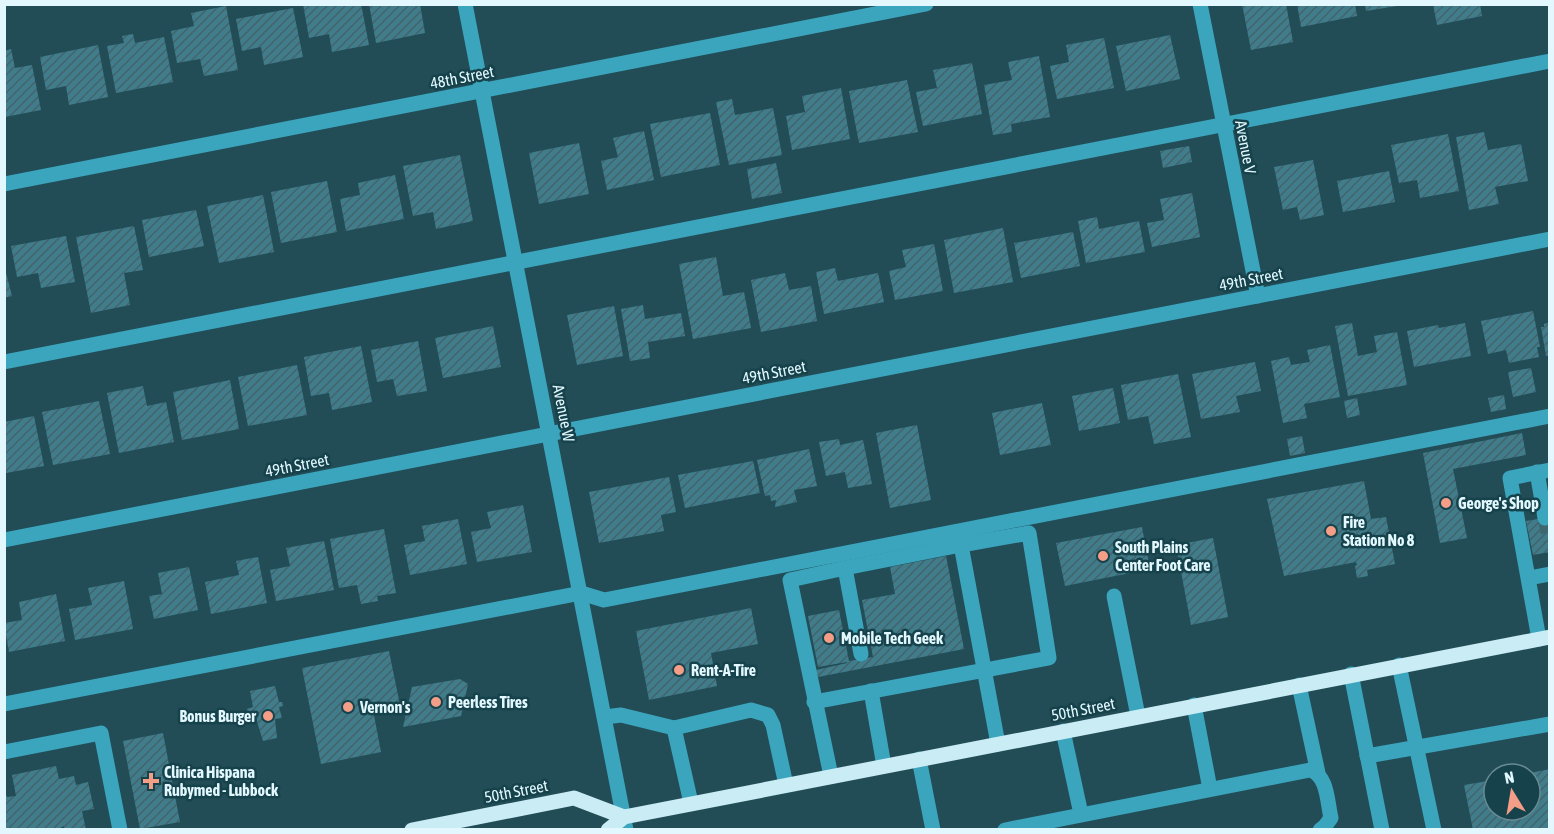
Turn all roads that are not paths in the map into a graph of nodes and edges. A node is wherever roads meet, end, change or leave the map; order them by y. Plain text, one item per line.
1 (465, 4) edge
2 (926, 4) edge
3 (1200, 4) edge
4 (1550, 61) edge
5 (482, 91) junction
6 (1224, 125) junction
7 (4, 184) edge
8 (1550, 239) edge
9 (516, 262) junction
10 (1258, 296) junction
11 (4, 362) edge
12 (1550, 416) edge
13 (550, 434) junction
14 (1543, 471) edge
15 (1545, 518) dead end
16 (985, 533) junction
17 (4, 540) edge
18 (961, 545) junction
19 (817, 566) junction
20 (844, 568) junction
21 (1550, 574) edge
22 (1529, 578) junction
23 (581, 593) junction
24 (1114, 597) dead end
25 (1544, 638) edge
26 (861, 654) dead end
27 (1400, 665) junction
28 (984, 671) junction
29 (1351, 675) junction
30 (1299, 685) junction
31 (871, 692) junction
32 (814, 702) junction
33 (4, 704) edge
34 (1194, 705) junction
35 (1138, 716) junction
36 (605, 717) junction
37 (1550, 724) edge
38 (674, 728) junction
39 (1063, 731) junction
40 (998, 744) junction
41 (1417, 747) junction
42 (4, 752) edge
43 (1368, 756) junction
44 (919, 759) junction
45 (884, 766) junction
46 (1317, 772) junction
47 (831, 776) junction
48 (786, 785) junction
49 (1210, 789) junction
50 (691, 803) junction
51 (1081, 814) junction
52 (625, 823) edge
53 (120, 830) edge
54 (412, 830) edge
55 (608, 830) edge
56 (933, 830) edge
57 (1005, 830) edge
58 (1320, 830) edge
59 (1382, 830) edge
60 (1434, 830) edge

1 - 5 street, Avenue W
2 - 5 street, 48th Street
3 - 6 street, Avenue V
4 - 6 street
5 - 7 street, 48th Street
5 - 9 street, Avenue W
6 - 9 street
6 - 10 street, Avenue V
8 - 10 street, 49th Street
9 - 11 street
9 - 13 street, Avenue W
10 - 13 street, 49th Street
12 - 16 street
13 - 17 street, 49th Street
13 - 23 street, Avenue W
14 - 15 street
14 - 22 street
16 - 18 street
16 - 19 street
16 - 28 street
18 - 20 street
18 - 28 street
19 - 20 street
19 - 23 street
19 - 32 street
20 - 26 street
21 - 22 street
22 - 25 street
23 - 33 street
23 - 36 street, Avenue W
24 - 35 street
25 - 27 main road, 50th Street
27 - 29 main road, 50th Street
27 - 41 street
28 - 31 street
28 - 40 street
29 - 30 main road, 50th Street
29 - 43 street
30 - 34 main road, 50th Street
30 - 46 street
31 - 32 street
31 - 45 street
32 - 47 street
34 - 35 main road, 50th Street
34 - 49 street
35 - 39 main road, 50th Street
36 - 38 street
36 - 52 street, Avenue W
37 - 41 street
38 - 48 street
38 - 50 street
39 - 40 main road, 50th Street
39 - 51 street
40 - 44 main road, 50th Street
41 - 43 street
41 - 60 street
42 - 53 street
43 - 59 street
44 - 45 main road, 50th Street
44 - 56 street
45 - 47 main road, 50th Street
46 - 49 street
46 - 58 street
47 - 48 main road, 50th Street
48 - 50 main road, 50th Street
49 - 51 street
50 - 52 main road, 50th Street
51 - 57 street
52 - 54 main road, 50th Street
52 - 55 main road, 50th Street

